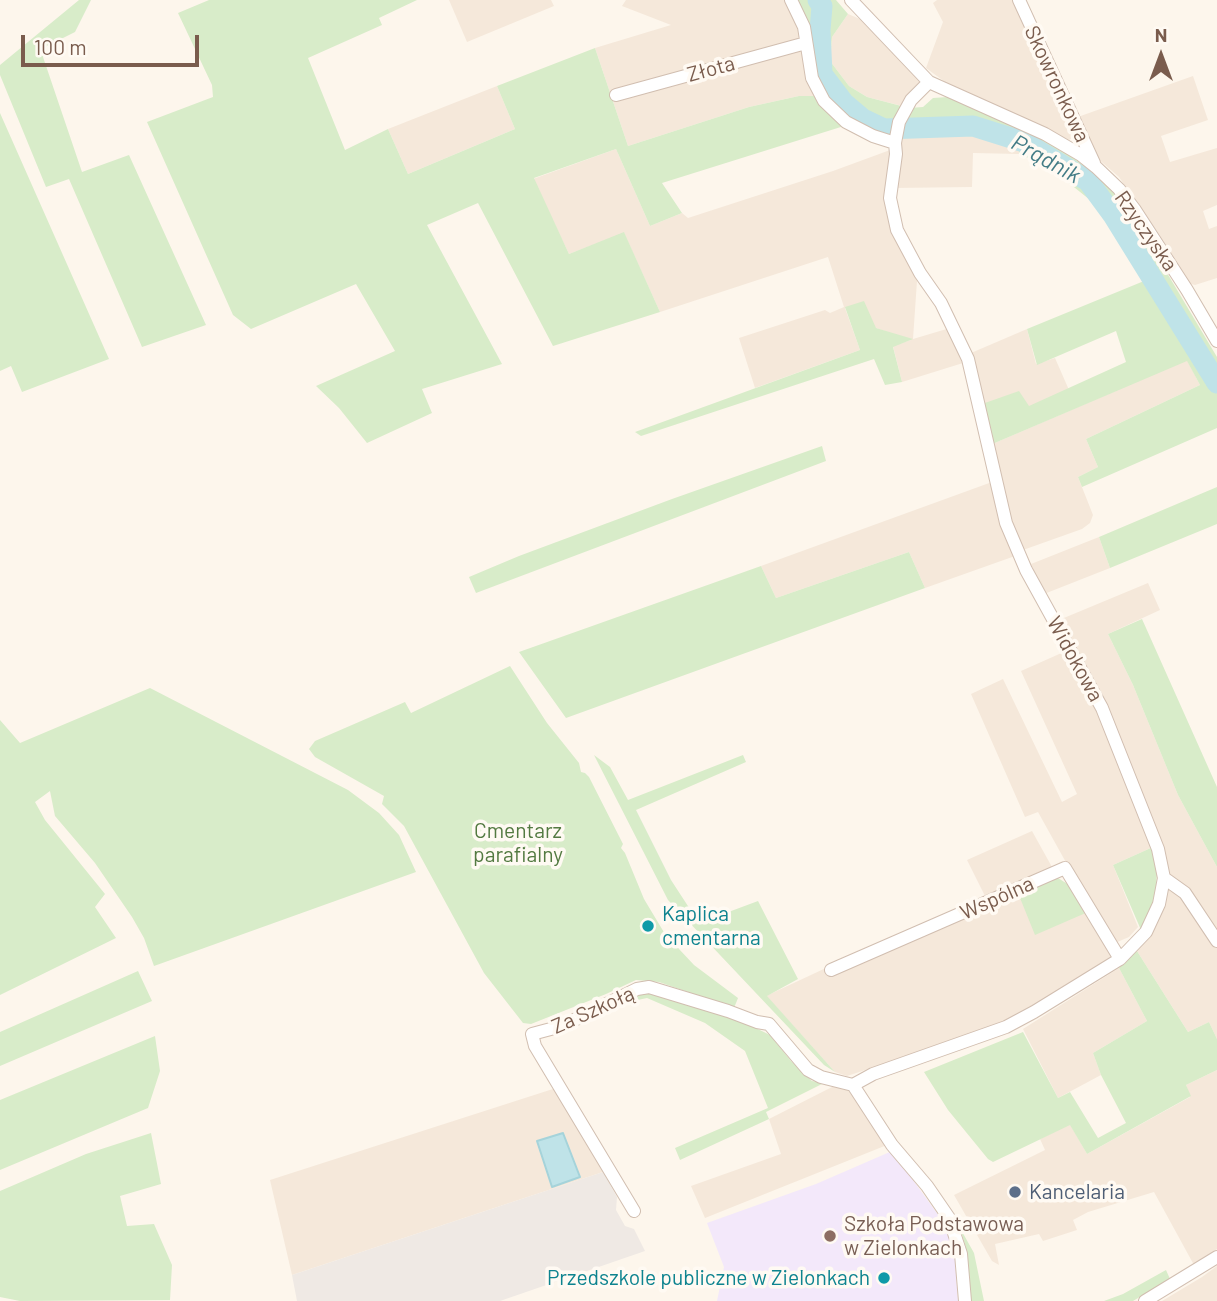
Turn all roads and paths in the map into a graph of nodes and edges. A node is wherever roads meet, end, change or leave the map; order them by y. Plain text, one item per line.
1 (791, 0) edge
2 (851, 0) edge
3 (1019, 0) edge
4 (806, 43) junction
5 (929, 82) junction
6 (616, 95) dead end
7 (895, 140) junction
8 (1096, 167) junction
9 (1217, 341) edge
10 (1164, 878) junction
11 (1217, 941) edge
12 (1121, 959) junction
13 (831, 970) dead end
14 (853, 1085) junction
15 (634, 1211) dead end
16 (1217, 1257) edge
17 (965, 1301) edge
18 (1145, 1301) edge

1 - 4 street
2 - 5 street, Rzyczyska
3 - 8 street, Skowronkowa
4 - 6 street, Złota
4 - 7 street
5 - 7 street, Widokowa
5 - 8 street, Rzyczyska
7 - 10 street, Widokowa
8 - 9 street, Rzyczyska
10 - 11 street
10 - 12 street, Widokowa
12 - 13 street, Wspólna
12 - 14 street, Widokowa
14 - 15 street, Za Szkołą
14 - 17 street
16 - 18 street

